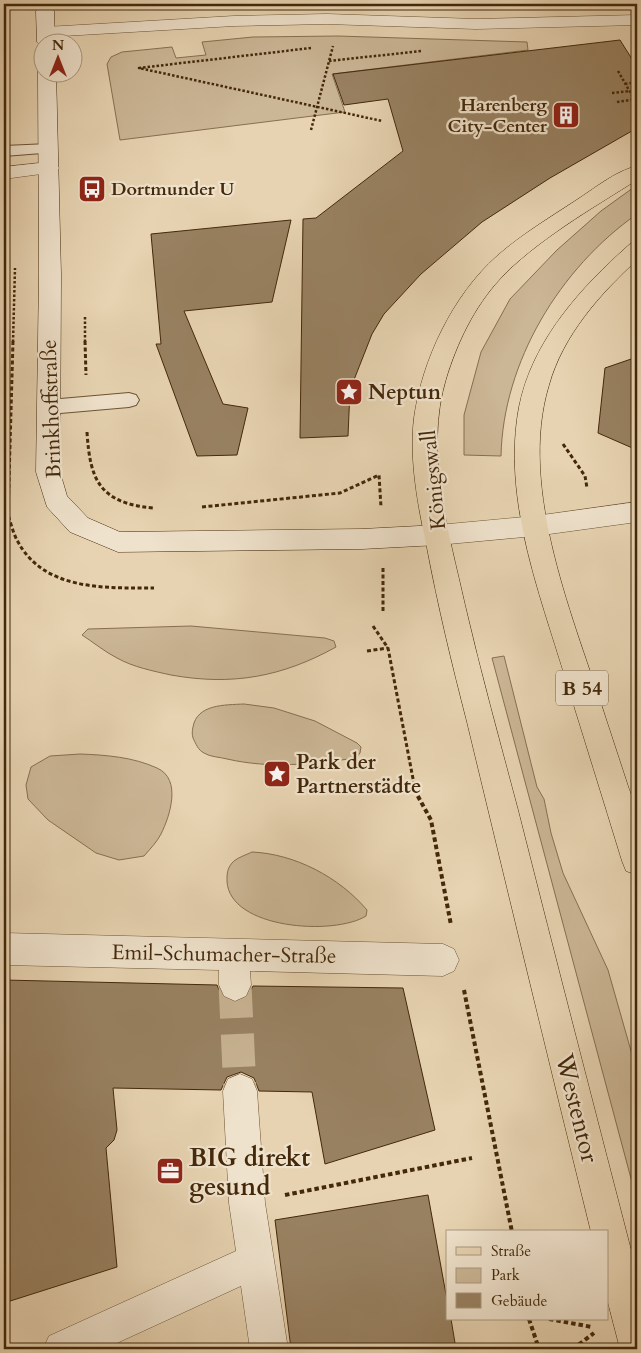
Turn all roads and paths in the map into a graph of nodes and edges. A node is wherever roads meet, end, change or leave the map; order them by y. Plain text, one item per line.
1 (118, 6) dead end
2 (4, 10) edge
3 (45, 11) dead end
4 (637, 20) edge
5 (46, 32) edge
6 (82, 34) edge
7 (324, 46) dead end
8 (314, 48) dead end
9 (424, 50) dead end
10 (329, 61) junction
11 (618, 71) dead end
12 (47, 82) edge
13 (637, 82) edge
14 (625, 84) junction
15 (630, 91) junction
16 (612, 93) dead end
17 (636, 99) edge
18 (616, 102) dead end
19 (637, 104) edge
20 (317, 107) junction
21 (491, 108) dead end
22 (472, 110) dead end
23 (382, 121) dead end
24 (310, 130) dead end
25 (4, 152) edge
26 (49, 159) junction
27 (637, 172) edge
28 (4, 173) edge
29 (637, 249) edge
30 (85, 315) dead end
31 (129, 400) dead end
32 (86, 403) junction
33 (49, 406) junction
34 (561, 438) dead end
35 (379, 475) dead end
36 (585, 476) dead end
37 (158, 508) dead end
38 (196, 508) dead end
39 (637, 512) edge
40 (535, 526) junction
41 (438, 534) junction
42 (373, 626) dead end
43 (388, 648) junction
44 (367, 651) dead end
45 (635, 854) edge
46 (519, 872) joint
47 (4, 950) edge
48 (234, 955) junction
49 (453, 959) junction
50 (235, 985) tunnel mouth
51 (240, 1091) tunnel mouth
52 (472, 1158) dead end
53 (247, 1203) junction
54 (512, 1230) edge
55 (255, 1261) junction
56 (529, 1320) edge
57 (600, 1328) dead end
58 (274, 1337) edge
59 (637, 1344) edge
60 (62, 1349) edge
61 (539, 1349) edge
62 (573, 1349) edge

1 - 2 path, bridge
3 - 5 street
4 - 6 street
7 - 10 path
8 - 20 path
9 - 10 path
10 - 20 path
11 - 14 path
12 - 26 street, Brinkhoffstraße
13 - 14 path
14 - 15 path
15 - 16 path
15 - 17 path
17 - 18 path
17 - 19 path
20 - 23 path
20 - 24 path
21 - 22 path
25 - 26 lane
26 - 28 street
26 - 33 street, Brinkhoffstraße
27 - 41 main road, Königswall
29 - 40 main road, B 54
30 - 32 path
31 - 32 lane
32 - 33 lane
32 - 37 path
33 - 41 street, Brinkhoffstraße
34 - 36 path
35 - 38 path
39 - 40 street, Brinkhoffstraße
40 - 41 street, Brinkhoffstraße
40 - 45 main road, B 54
41 - 46 main road, Königswall
42 - 43 path
43 - 44 path
43 - 49 path
46 - 59 main road, Westentor
47 - 48 street, Emil-Schumacher-Straße
48 - 49 street, Emil-Schumacher-Straße
48 - 50 street
49 - 54 path
51 - 53 street
52 - 53 path
53 - 55 street
55 - 58 street
55 - 60 street
56 - 61 path
57 - 62 path

